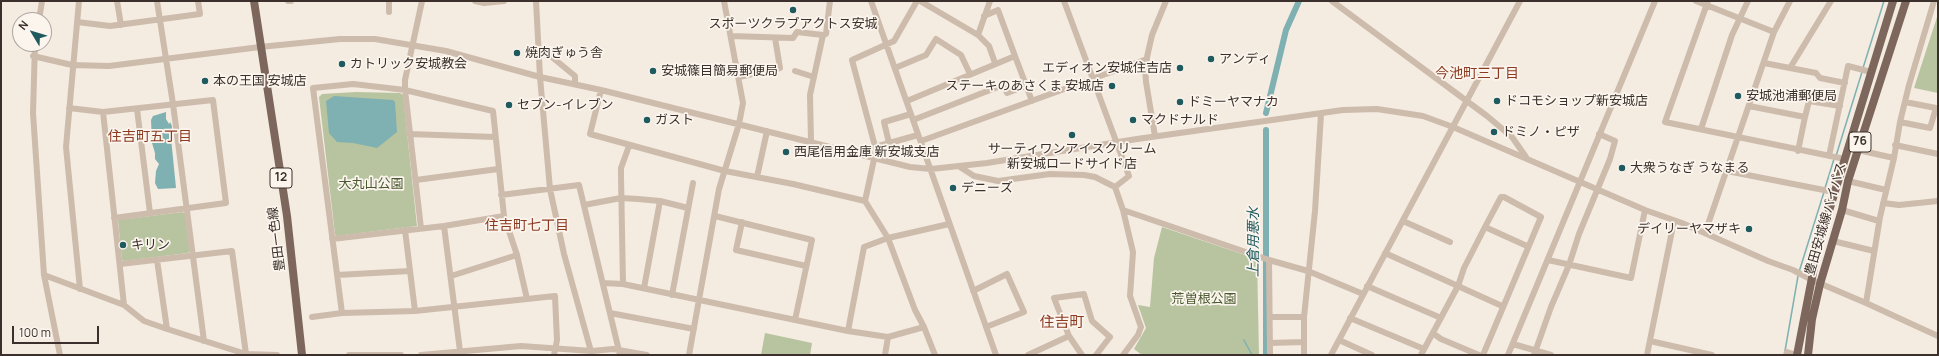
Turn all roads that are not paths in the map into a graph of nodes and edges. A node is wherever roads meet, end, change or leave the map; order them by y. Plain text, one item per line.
1 (42, 1) edge
2 (79, 1) edge
3 (117, 1) edge
4 (157, 1) edge
5 (198, 1) edge
6 (254, 1) edge
7 (389, 1) edge
8 (422, 1) edge
9 (475, 1) edge
10 (504, 1) edge
11 (536, 1) edge
12 (724, 1) edge
13 (830, 1) edge
14 (871, 1) edge
15 (917, 1) edge
16 (920, 1) edge
17 (990, 1) edge
18 (1064, 1) edge
19 (1166, 1) edge
20 (1332, 1) edge
21 (1520, 1) edge
22 (1655, 1) edge
23 (1696, 1) edge
24 (1748, 1) edge
25 (1790, 1) edge
26 (1831, 1) edge
27 (1894, 1) edge
28 (1906, 1) edge
29 (1934, 1) edge
30 (1707, 3) edge
31 (40, 12) edge
32 (389, 12) dead end
33 (984, 16) junction
34 (161, 19) junction
35 (1739, 19) junction
36 (77, 22) junction
37 (121, 25) junction
38 (1774, 32) junction
39 (823, 35) junction
40 (978, 35) junction
41 (731, 36) junction
42 (775, 38) junction
43 (886, 43) junction
44 (414, 45) junction
45 (260, 47) junction
46 (538, 50) junction
47 (34, 52) edge
48 (34, 56) junction
49 (1015, 56) junction
50 (1146, 59) junction
51 (166, 60) junction
52 (995, 63) junction
53 (1764, 63) junction
54 (72, 65) junction
55 (895, 68) junction
56 (1790, 68) junction
57 (795, 71) dead end
58 (1871, 72) junction
59 (970, 74) junction
60 (540, 76) junction
61 (739, 77) junction
62 (814, 77) junction
63 (1092, 78) junction
64 (1845, 83) junction
65 (575, 84) junction
66 (1026, 86) junction
67 (404, 90) junction
68 (601, 90) junction
69 (1466, 100) junction
70 (907, 101) junction
71 (1032, 101) junction
72 (1905, 102) junction
73 (173, 104) junction
74 (1749, 106) junction
75 (1840, 106) junction
76 (69, 108) junction
77 (137, 109) junction
78 (103, 112) junction
79 (1321, 114) junction
80 (912, 117) junction
81 (1805, 117) junction
82 (1900, 122) junction
83 (739, 124) junction
84 (1453, 127) junction
85 (1701, 129) junction
86 (767, 131) junction
87 (409, 134) junction
88 (1599, 134) junction
89 (1155, 136) junction
90 (495, 137) junction
91 (920, 138) junction
92 (1738, 138) junction
93 (811, 142) junction
94 (889, 142) junction
95 (1116, 142) junction
96 (1895, 145) junction
97 (629, 146) junction
98 (875, 147) junction
99 (1858, 150) junction
100 (1798, 151) junction
101 (1938, 154) edge
102 (1829, 156) junction
103 (875, 158) junction
104 (1526, 158) junction
105 (1894, 158) junction
106 (1845, 159) junction
107 (960, 167) junction
108 (498, 169) junction
109 (931, 169) junction
110 (725, 171) junction
111 (1727, 171) junction
112 (757, 177) junction
113 (416, 180) junction
114 (1580, 181) junction
115 (1848, 181) junction
116 (693, 183) dead end
117 (1115, 187) junction
118 (550, 189) junction
119 (1599, 189) junction
120 (1886, 190) junction
121 (1834, 192) junction
122 (501, 195) junction
123 (621, 198) junction
124 (660, 201) junction
125 (865, 201) junction
126 (1938, 201) edge
127 (1883, 203) junction
128 (584, 204) junction
129 (688, 208) junction
130 (187, 209) junction
131 (1124, 210) junction
132 (1645, 210) junction
133 (1842, 210) junction
134 (150, 213) junction
135 (504, 216) junction
136 (715, 216) junction
137 (114, 218) junction
138 (1403, 221) junction
139 (1674, 221) junction
140 (1879, 221) junction
141 (742, 222) junction
142 (949, 224) junction
143 (444, 226) junction
144 (1485, 227) junction
145 (421, 228) junction
146 (405, 230) junction
147 (1705, 233) junction
148 (888, 238) junction
149 (332, 239) junction
150 (1832, 241) junction
151 (1450, 242) dead end
152 (1527, 246) junction
153 (1874, 250) junction
154 (1385, 253) junction
155 (193, 255) junction
156 (517, 255) junction
157 (157, 260) junction
158 (1269, 260) junction
159 (1548, 260) junction
160 (120, 264) junction
161 (1570, 265) junction
162 (806, 266) junction
163 (410, 271) junction
164 (1308, 271) junction
165 (337, 274) junction
166 (44, 275) junction
167 (451, 276) junction
168 (1812, 280) junction
169 (603, 283) junction
170 (623, 284) junction
171 (1820, 284) junction
172 (1367, 286) junction
173 (1458, 286) junction
174 (644, 288) junction
175 (80, 289) junction
176 (973, 291) junction
177 (1363, 294) junction
178 (672, 295) junction
179 (527, 300) junction
180 (698, 301) junction
181 (1866, 303) junction
182 (124, 305) junction
183 (1502, 306) junction
184 (455, 307) junction
185 (415, 311) junction
186 (342, 313) junction
187 (610, 313) junction
188 (312, 317) dead end
189 (1270, 317) junction
190 (1304, 317) junction
191 (1350, 318) junction
192 (1441, 318) junction
193 (795, 320) junction
194 (924, 327) junction
195 (986, 327) junction
196 (167, 329) junction
197 (694, 329) junction
198 (848, 331) junction
199 (1434, 334) junction
200 (1069, 336) junction
201 (1938, 336) edge
202 (888, 337) junction
203 (1339, 340) junction
204 (204, 341) junction
205 (1650, 341) junction
206 (1303, 342) junction
207 (1270, 343) junction
208 (1513, 344) junction
209 (460, 351) junction
210 (555, 352) edge
211 (619, 352) edge
212 (1423, 352) edge
213 (592, 353) edge
214 (1535, 353) edge
215 (246, 354) junction
216 (440, 354) edge
217 (60, 355) edge
218 (276, 355) edge
219 (302, 355) edge
220 (349, 355) edge
221 (387, 355) edge
222 (401, 355) edge
223 (421, 355) edge
224 (647, 355) edge
225 (689, 355) edge
226 (886, 355) edge
227 (935, 355) edge
228 (996, 355) edge
229 (1028, 355) edge
230 (1082, 355) edge
231 (1096, 355) edge
232 (1123, 355) edge
233 (1270, 355) edge
234 (1304, 355) edge
235 (1331, 355) edge
236 (1372, 355) edge
237 (1479, 355) edge
238 (1483, 355) edge
239 (1508, 355) edge
240 (1551, 355) edge
241 (1647, 355) edge
242 (1712, 355) edge
243 (1786, 355) edge
244 (1797, 355) edge
245 (1808, 355) edge

1 - 31 street
2 - 36 street
3 - 37 street
4 - 34 street
5 - 34 street
6 - 45 main road, 豊田一色線 / 12
7 - 32 street
8 - 44 street
9 - 10 street
11 - 46 street
12 - 41 street
13 - 39 street
14 - 43 street
15 - 43 street
16 - 40 street
17 - 33 street
18 - 63 street
19 - 50 street
20 - 69 street
21 - 69 street
22 - 88 street
23 - 30 street
24 - 35 street
25 - 38 street
26 - 56 street
27 - 58 main road, 豊田安城線バイパス / 76
28 - 99 main road, 豊田安城線バイパス / 76
29 - 72 street
30 - 35 street
30 - 85 street
33 - 40 street
33 - 49 street
34 - 37 street
34 - 51 street
35 - 38 street
35 - 85 street
36 - 37 street
36 - 54 street
38 - 53 street
39 - 42 street
39 - 62 street
40 - 52 street
41 - 42 street
41 - 61 street
42 - 61 street
43 - 55 street
43 - 98 street
44 - 45 street
44 - 60 street
44 - 67 street
45 - 51 street
45 - 219 main road, 豊田一色線 / 12
46 - 60 street
46 - 65 street
47 - 48 street
48 - 54 street
48 - 166 street
49 - 52 street
49 - 66 street
50 - 63 street
50 - 89 street
51 - 54 street
51 - 73 street
52 - 59 street
53 - 56 street
53 - 74 street
54 - 76 street
55 - 59 street
55 - 70 street
56 - 64 street
57 - 62 street
58 - 64 street
58 - 106 main road, 豊田安城線バイパス / 76
59 - 70 street
60 - 65 street
60 - 118 street
61 - 83 street
62 - 93 street
63 - 71 street
63 - 95 street
64 - 75 street
65 - 68 street
66 - 71 street
66 - 80 street
67 - 87 street
67 - 90 street
67 - 149 street
68 - 83 street
68 - 97 street
69 - 84 street
69 - 104 street
70 - 80 street
71 - 91 street
72 - 82 street
72 - 82 street
73 - 77 street
73 - 130 street
73 - 130 street
74 - 81 street
74 - 92 street
75 - 81 street
75 - 102 street
76 - 78 street
76 - 175 street
77 - 78 street
77 - 134 street
78 - 137 street
79 - 84 street
79 - 89 street
79 - 164 street
80 - 91 street
80 - 94 street
81 - 100 street
82 - 96 street
83 - 86 street
83 - 110 street
84 - 104 street
84 - 138 street
85 - 92 street
86 - 93 street
86 - 112 street
87 - 90 street
87 - 113 street
88 - 114 street
88 - 119 street
89 - 95 street
90 - 108 street
91 - 94 street
91 - 109 street
92 - 100 street
92 - 111 street
93 - 103 street
94 - 98 street
95 - 107 street
95 - 117 street
96 - 101 street
96 - 105 street
97 - 110 street
97 - 123 street
98 - 103 street
99 - 105 street
99 - 115 main road, 豊田安城線バイパス / 76
100 - 102 street
102 - 106 street
103 - 109 street
103 - 125 street
104 - 114 street
105 - 120 street
106 - 121 main road, 豊田安城線バイパス / 76
107 - 109 street
107 - 117 street
108 - 113 street
108 - 122 street
109 - 142 street
110 - 112 street
110 - 136 street
111 - 121 street
111 - 147 street
112 - 125 street
113 - 145 street
114 - 119 street
114 - 159 street
115 - 120 street
115 - 133 main road, 豊田安城線バイパス / 76
116 - 129 street
117 - 131 street
118 - 122 street
118 - 128 street
118 - 213 street
119 - 132 street
119 - 161 street
120 - 127 street
121 - 168 main road, 豊田安城線バイパス / 76
122 - 135 street
123 - 124 street
123 - 128 street
123 - 170 street
124 - 129 street
124 - 174 street
125 - 148 street
126 - 127 street
127 - 140 street
128 - 169 street
129 - 178 street
130 - 134 street
130 - 155 street
131 - 158 street
131 - 232 street
132 - 139 street
132 - 161 street
133 - 140 street
133 - 150 main road, 豊田安城線バイパス / 76
134 - 137 street
135 - 143 street
135 - 156 street
136 - 141 street
136 - 180 street
137 - 160 street
138 - 151 street
138 - 154 street
139 - 147 street
139 - 205 street
140 - 153 street
141 - 162 street
141 - 162 street
142 - 148 street
142 - 176 street
143 - 145 street
143 - 167 street
144 - 152 street
144 - 152 street
144 - 173 street
145 - 146 street
146 - 149 street
146 - 163 street
147 - 168 street
148 - 194 street
148 - 198 street
149 - 165 street
150 - 153 street
150 - 171 main road, 豊田安城線バイパス / 76
152 - 183 street
153 - 181 street
154 - 172 street
154 - 173 street
155 - 157 street
155 - 204 street
155 - 215 street
156 - 167 street
156 - 179 street
157 - 160 street
157 - 196 street
158 - 164 street
158 - 189 street
159 - 161 street
159 - 208 street
160 - 182 street
161 - 214 street
162 - 193 street
163 - 165 street
163 - 185 street
164 - 177 street
164 - 190 street
165 - 186 street
166 - 175 street
166 - 217 street
167 - 184 street
168 - 171 street
168 - 244 main road, 豊田安城線バイパス / 76
169 - 170 street
169 - 187 street
170 - 174 street
171 - 181 street
171 - 245 main road, 豊田安城線バイパス / 76
172 - 177 street
172 - 192 street
173 - 183 street
173 - 192 street
174 - 178 street
175 - 182 street
176 - 195 street
176 - 195 street
177 - 191 street
178 - 180 street
179 - 184 street
179 - 210 street
180 - 193 street
180 - 197 street
181 - 201 street
182 - 196 street
183 - 238 street
184 - 185 street
184 - 209 street
185 - 186 street
186 - 188 street
187 - 197 street
187 - 211 street
189 - 190 street
189 - 207 street
190 - 206 street
191 - 203 street
191 - 212 street
192 - 199 street
193 - 198 street
194 - 202 street
194 - 227 street
195 - 228 street
196 - 204 street
197 - 225 street
198 - 202 street
199 - 212 street
199 - 237 street
200 - 229 street
200 - 230 street
200 - 231 street
202 - 226 street
203 - 235 street
203 - 236 street
204 - 215 street
205 - 241 street
205 - 242 street
206 - 207 street
206 - 234 street
207 - 233 street
208 - 214 street
208 - 239 street
209 - 210 street
209 - 216 street
210 - 213 street
211 - 213 street
211 - 224 street
214 - 240 street
215 - 218 street
216 - 223 street
220 - 221 street
221 - 222 street
243 - 244 street

